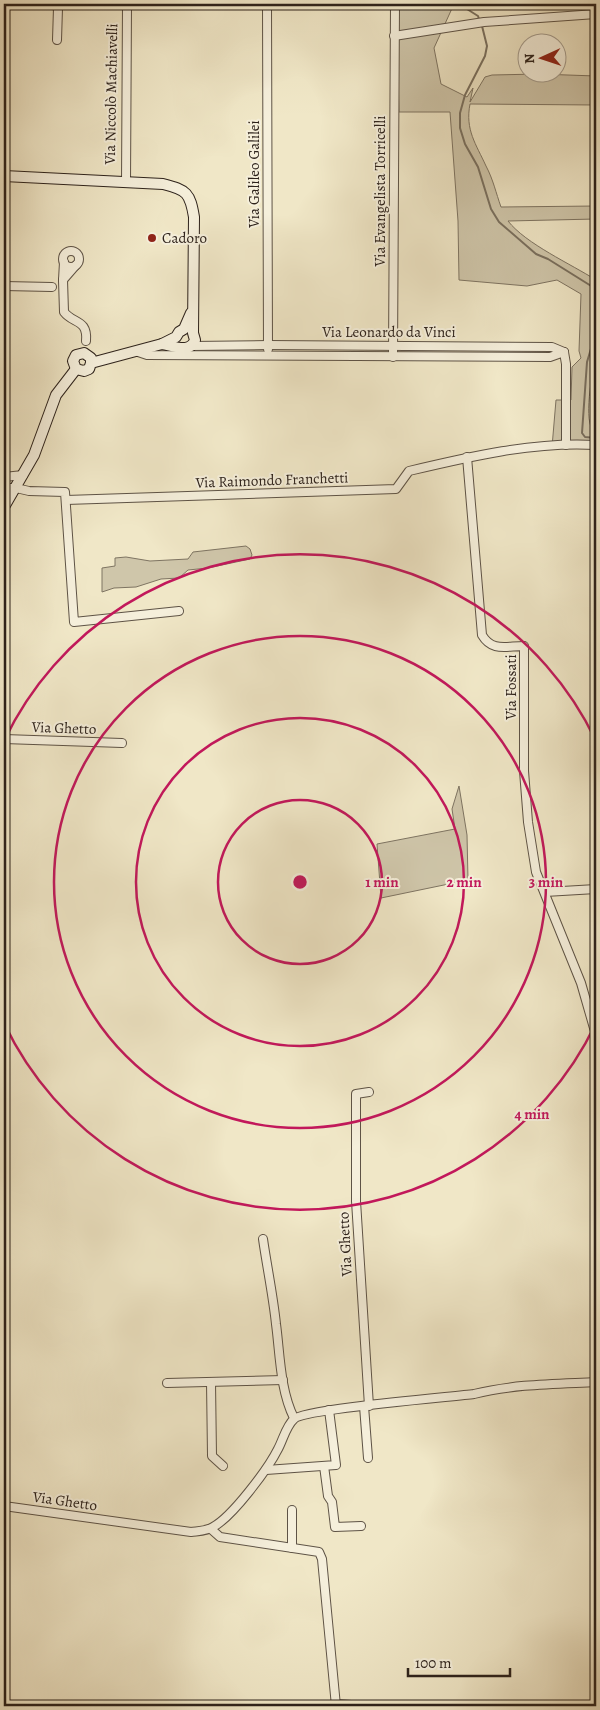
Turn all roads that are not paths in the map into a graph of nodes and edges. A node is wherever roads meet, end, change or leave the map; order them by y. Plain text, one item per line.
1 (53, 4) edge
2 (127, 4) edge
3 (268, 4) edge
4 (394, 4) edge
5 (596, 14) edge
6 (394, 36) junction
7 (57, 40) dead end
8 (4, 87) edge
9 (4, 176) edge
10 (126, 183) junction
11 (64, 262) junction
12 (76, 265) junction
13 (64, 280) junction
14 (4, 286) edge
15 (52, 287) dead end
16 (191, 336) junction
17 (86, 341) junction
18 (178, 342) junction
19 (268, 345) junction
20 (393, 346) junction
21 (135, 350) junction
22 (564, 352) junction
23 (75, 356) junction
24 (268, 356) junction
25 (393, 357) junction
26 (90, 360) junction
27 (76, 369) junction
28 (566, 445) junction
29 (596, 445) edge
30 (467, 457) junction
31 (23, 475) junction
32 (4, 477) edge
33 (4, 488) edge
34 (16, 488) junction
35 (66, 500) junction
36 (4, 507) edge
37 (179, 611) dead end
38 (4, 739) edge
39 (122, 743) dead end
40 (596, 889) edge
41 (545, 892) junction
42 (596, 1035) edge
43 (369, 1092) dead end
44 (263, 1239) dead end
45 (283, 1380) junction
46 (211, 1382) junction
47 (596, 1382) edge
48 (167, 1383) dead end
49 (366, 1406) junction
50 (329, 1410) junction
51 (294, 1418) junction
52 (368, 1458) dead end
53 (224, 1466) dead end
54 (324, 1466) junction
55 (266, 1470) junction
56 (4, 1506) edge
57 (292, 1510) dead end
58 (361, 1526) dead end
59 (211, 1529) junction
60 (292, 1548) junction
61 (336, 1705) edge
62 (367, 1706) edge

1 - 7 street
2 - 10 street, Via Niccolò Machiavelli
3 - 19 street, Via Galileo Galilei
4 - 6 street, Via Evangelista Torricelli
5 - 6 street
6 - 20 street, Via Evangelista Torricelli
8 - 9 street
9 - 10 main road
10 - 16 main road, Via Niccolò Machiavelli
11 - 12 street
11 - 12 street
11 - 13 street
12 - 13 street
13 - 17 street
14 - 15 street
16 - 18 main road
16 - 18 main road
16 - 19 street, Via Leonardo da Vinci
17 - 23 street
17 - 26 street
18 - 21 main road
19 - 20 street, Via Leonardo da Vinci
19 - 24 street, Via Galileo Galilei
20 - 22 street, Via Leonardo da Vinci
20 - 25 street, Via Evangelista Torricelli
21 - 24 street
21 - 26 main road
22 - 25 street
22 - 28 street
23 - 26 main road
23 - 27 main road
24 - 25 street
26 - 27 main road
27 - 31 main road
28 - 29 street
28 - 30 street
30 - 35 street, Via Raimondo Franchetti
30 - 41 street, Via Fossati
31 - 32 street
31 - 34 main road
33 - 34 street
34 - 35 street, Via Raimondo Franchetti
34 - 36 main road
35 - 37 street
38 - 39 street, Via Ghetto
40 - 41 street
41 - 42 street, Via Fossati
43 - 49 street, Via Ghetto
44 - 45 street
45 - 46 street
45 - 51 street
46 - 48 street
46 - 53 street
47 - 49 street
49 - 50 street
49 - 52 street, Via Ghetto
50 - 51 street
50 - 54 street
51 - 55 street
54 - 55 street
54 - 58 street
55 - 59 street
56 - 59 street, Via Ghetto
57 - 60 street
59 - 60 street, Via Ghetto
60 - 61 street, Via Ghetto
61 - 62 street, Via Ghetto

